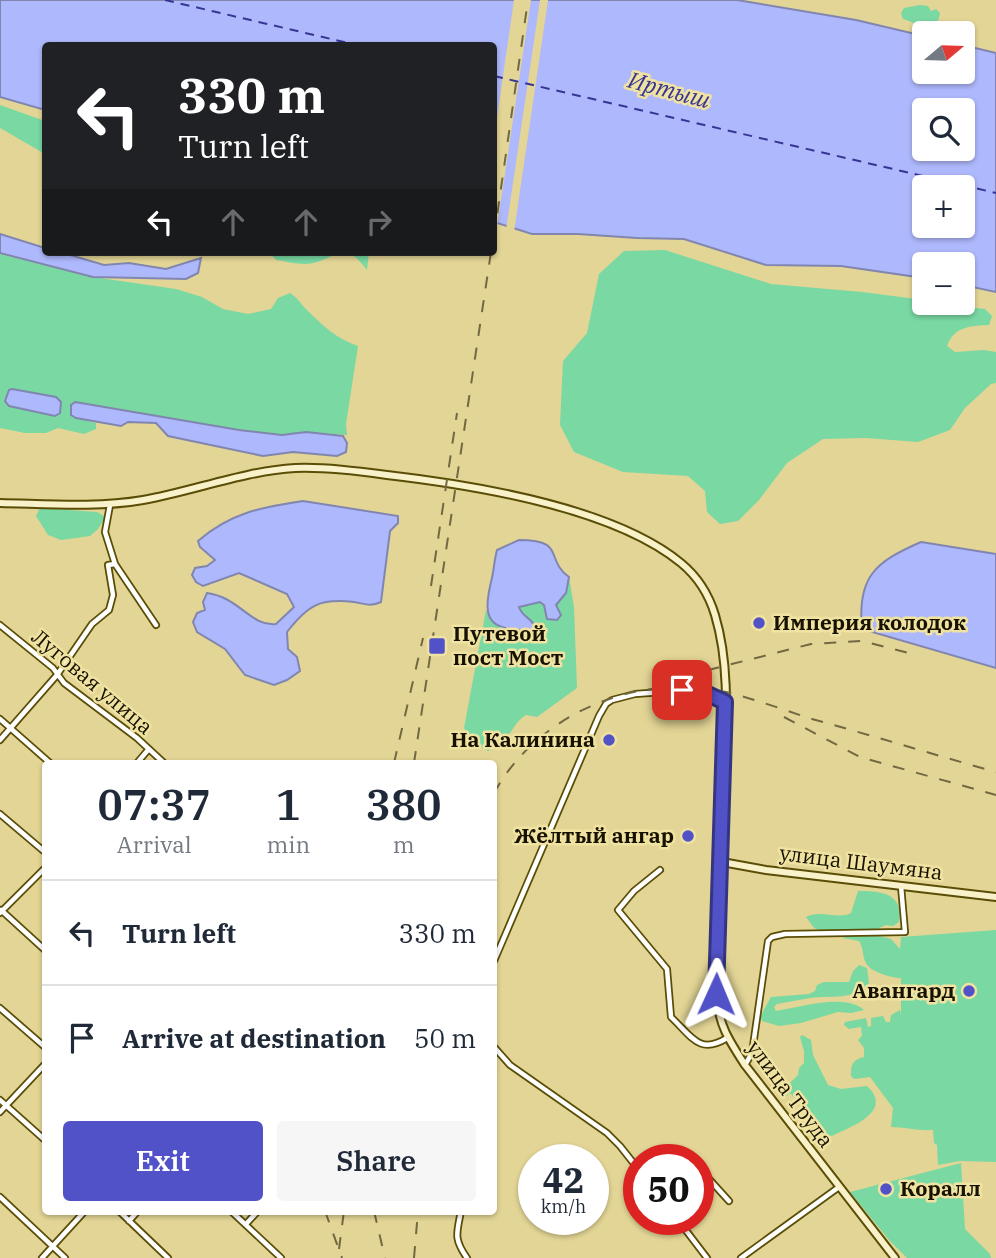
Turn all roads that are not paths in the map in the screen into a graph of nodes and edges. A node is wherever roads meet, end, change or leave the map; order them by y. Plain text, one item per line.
1 (0, 503) edge
2 (110, 505) junction
3 (115, 564) junction
4 (0, 625) edge
5 (156, 625) dead end
6 (57, 675) junction
7 (725, 702) junction
8 (0, 719) edge
9 (10, 728) junction
10 (0, 740) edge
11 (148, 750) junction
12 (47, 760) edge
13 (140, 760) edge
14 (160, 760) edge
15 (0, 814) edge
16 (42, 850) edge
17 (722, 862) junction
18 (660, 870) dead end
19 (42, 871) edge
20 (901, 886) junction
21 (996, 897) edge
22 (1, 911) edge
23 (42, 947) edge
24 (497, 954) edge
25 (0, 1008) edge
26 (727, 1038) junction
27 (42, 1045) edge
28 (497, 1050) edge
29 (745, 1065) junction
30 (42, 1067) edge
31 (0, 1100) edge
32 (6, 1105) junction
33 (0, 1112) edge
34 (42, 1137) edge
35 (623, 1150) edge
36 (714, 1184) edge
37 (839, 1187) junction
38 (0, 1197) edge
39 (729, 1201) dead end
40 (81, 1215) edge
41 (123, 1215) edge
42 (134, 1215) edge
43 (236, 1215) edge
44 (254, 1215) edge
45 (460, 1215) edge
46 (129, 1221) junction
47 (246, 1224) junction
48 (689, 1235) edge
49 (53, 1246) junction
50 (42, 1258) edge
51 (65, 1258) edge
52 (168, 1258) edge
53 (281, 1258) edge
54 (467, 1258) edge
55 (707, 1258) edge
56 (741, 1258) edge
57 (895, 1258) edge

1 - 2 main road
2 - 3 street
2 - 7 main road
3 - 5 street
3 - 6 street
4 - 6 street, Луговая улица
6 - 9 street
6 - 11 street, Луговая улица
7 - 17 main road
7 - 24 street
8 - 9 street
9 - 10 street
9 - 12 street
11 - 13 street
11 - 14 street, Луговая улица
15 - 16 street
17 - 20 main road, улица Шаумяна
17 - 26 main road
18 - 26 street, улица Труда
19 - 22 street
20 - 21 main road, улица Шаумяна
20 - 29 street
22 - 23 street
25 - 27 street
26 - 29 main road, улица Труда
28 - 35 street
29 - 37 main road, улица Труда
30 - 32 street
31 - 32 street
32 - 33 street
32 - 34 street
36 - 39 street
37 - 56 street
37 - 57 main road, улица Труда
38 - 49 street
40 - 49 street
41 - 46 street
42 - 46 street
43 - 47 street
44 - 47 street
45 - 54 street
46 - 52 street
47 - 53 street
48 - 55 street
49 - 50 street
49 - 51 street

